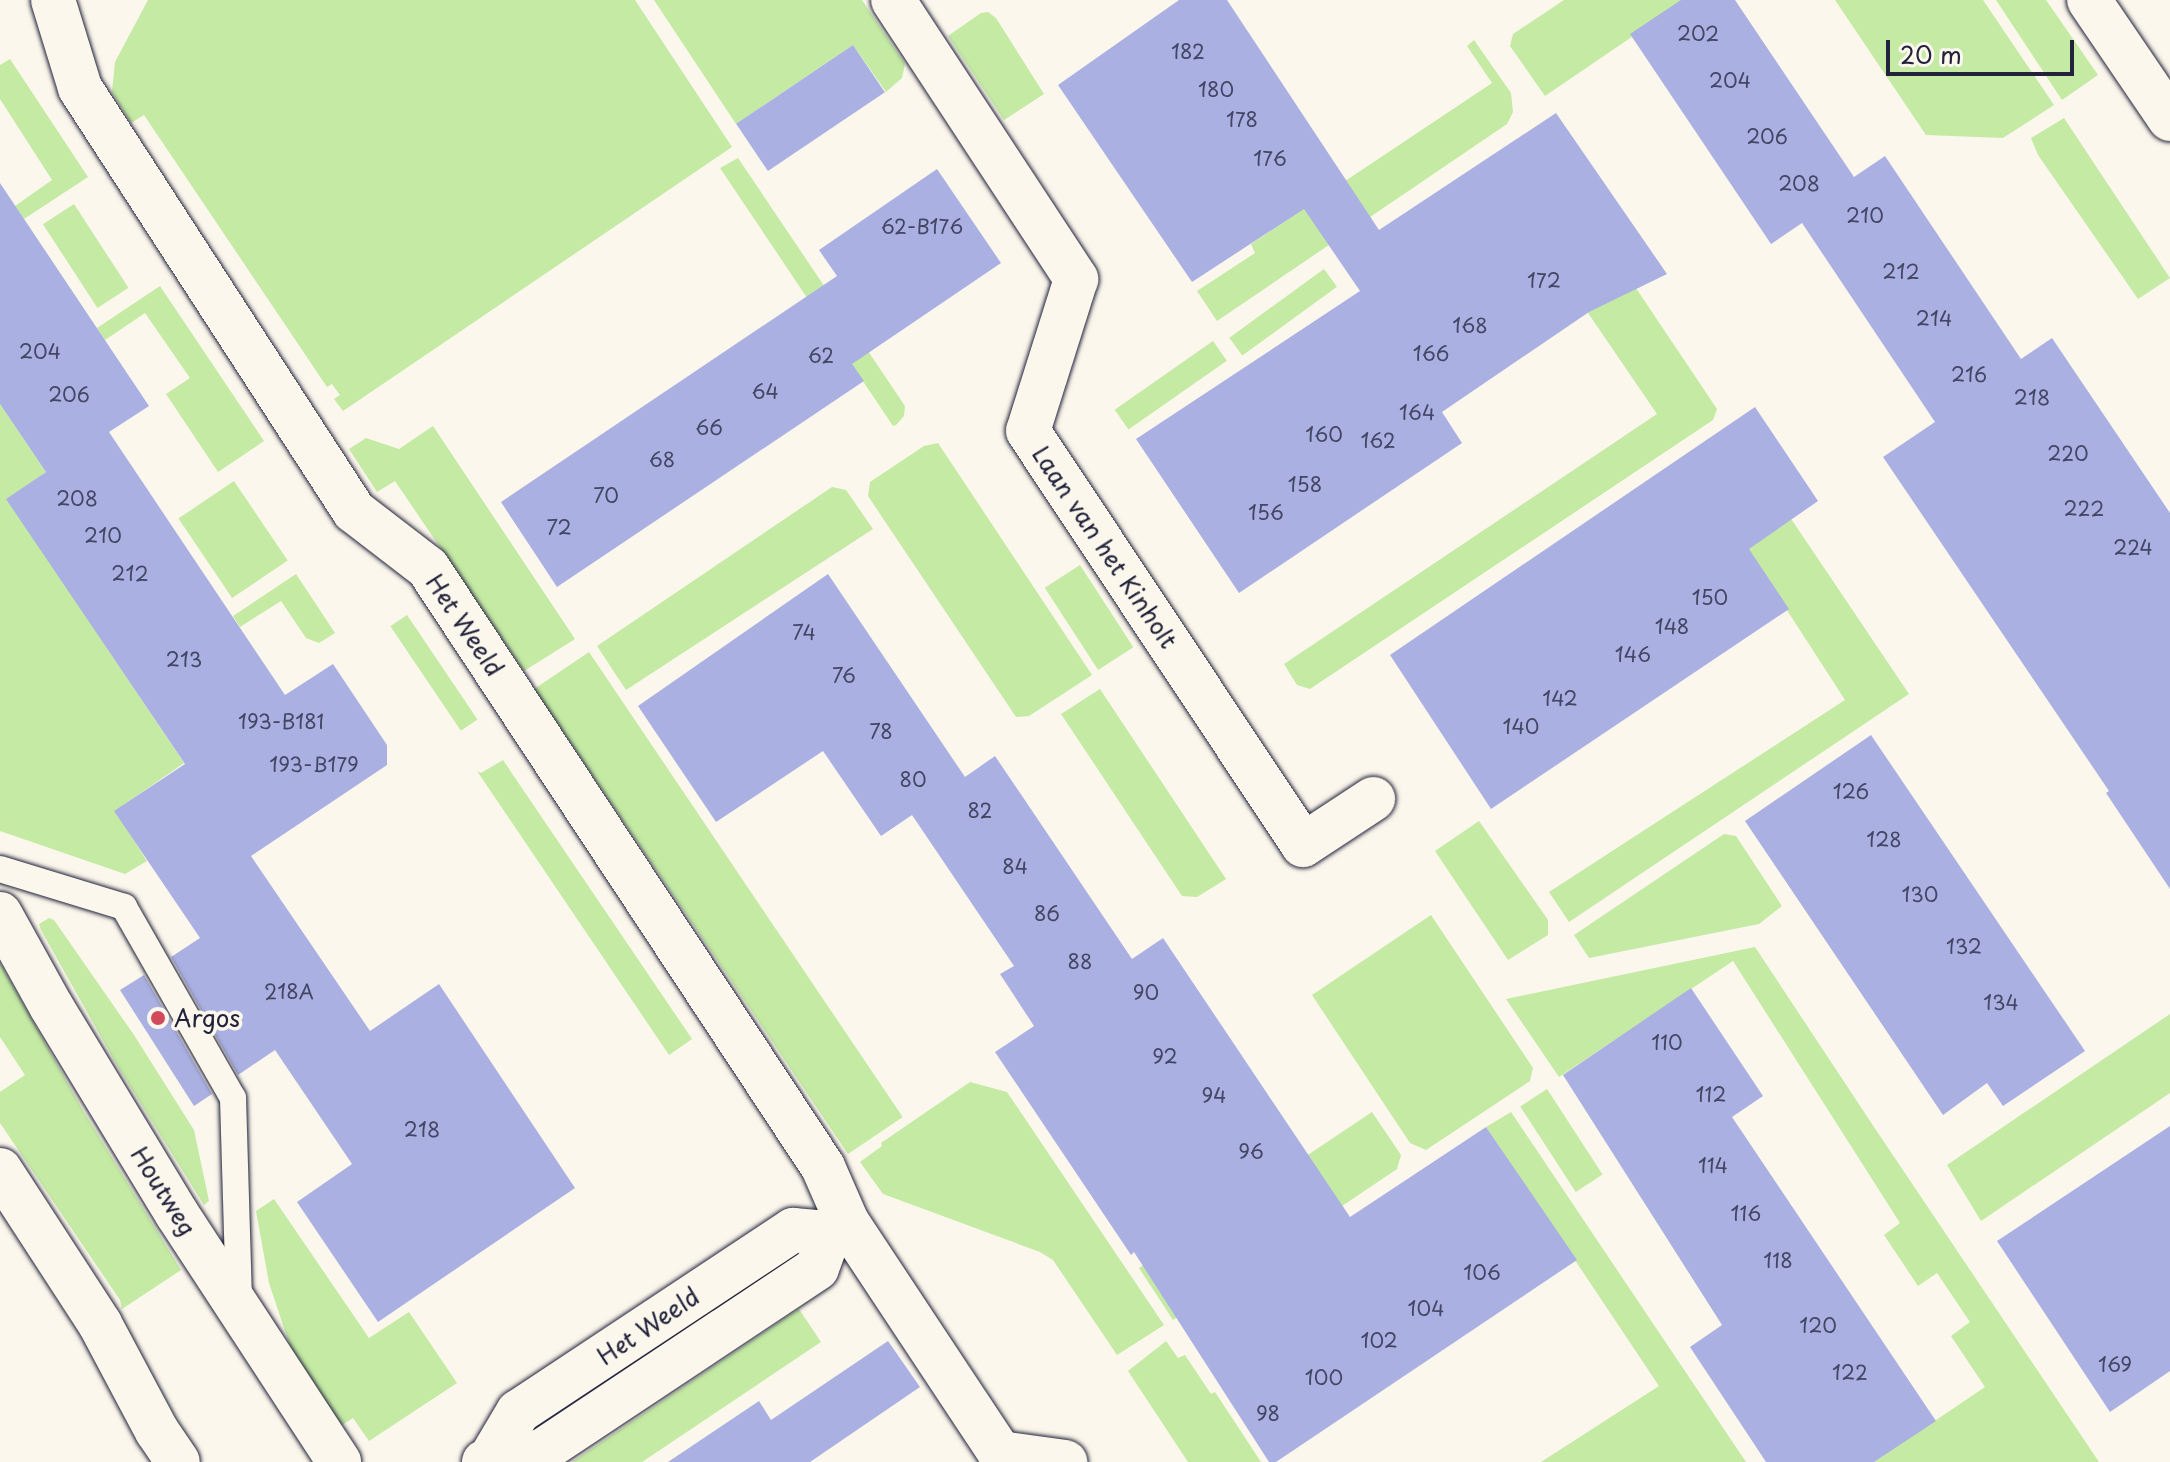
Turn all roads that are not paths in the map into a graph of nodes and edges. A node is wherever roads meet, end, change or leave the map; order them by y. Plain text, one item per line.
1 (53, 0) edge
2 (893, 0) edge
3 (2089, 0) edge
4 (2170, 119) edge
5 (1373, 799) dead end
6 (0, 869) edge
7 (0, 914) edge
8 (0, 1170) edge
9 (838, 1228) junction
10 (239, 1306) junction
11 (487, 1460) edge
12 (178, 1462) edge
13 (339, 1462) edge
14 (1065, 1462) edge

1 - 9 street, Het Weeld
2 - 5 street, Laan van het Kinholt
3 - 4 street
6 - 10 lane
7 - 10 street, Houtweg
8 - 12 street
9 - 11 street, Het Weeld
9 - 14 street, Het Weeld
10 - 13 street, Houtweg

